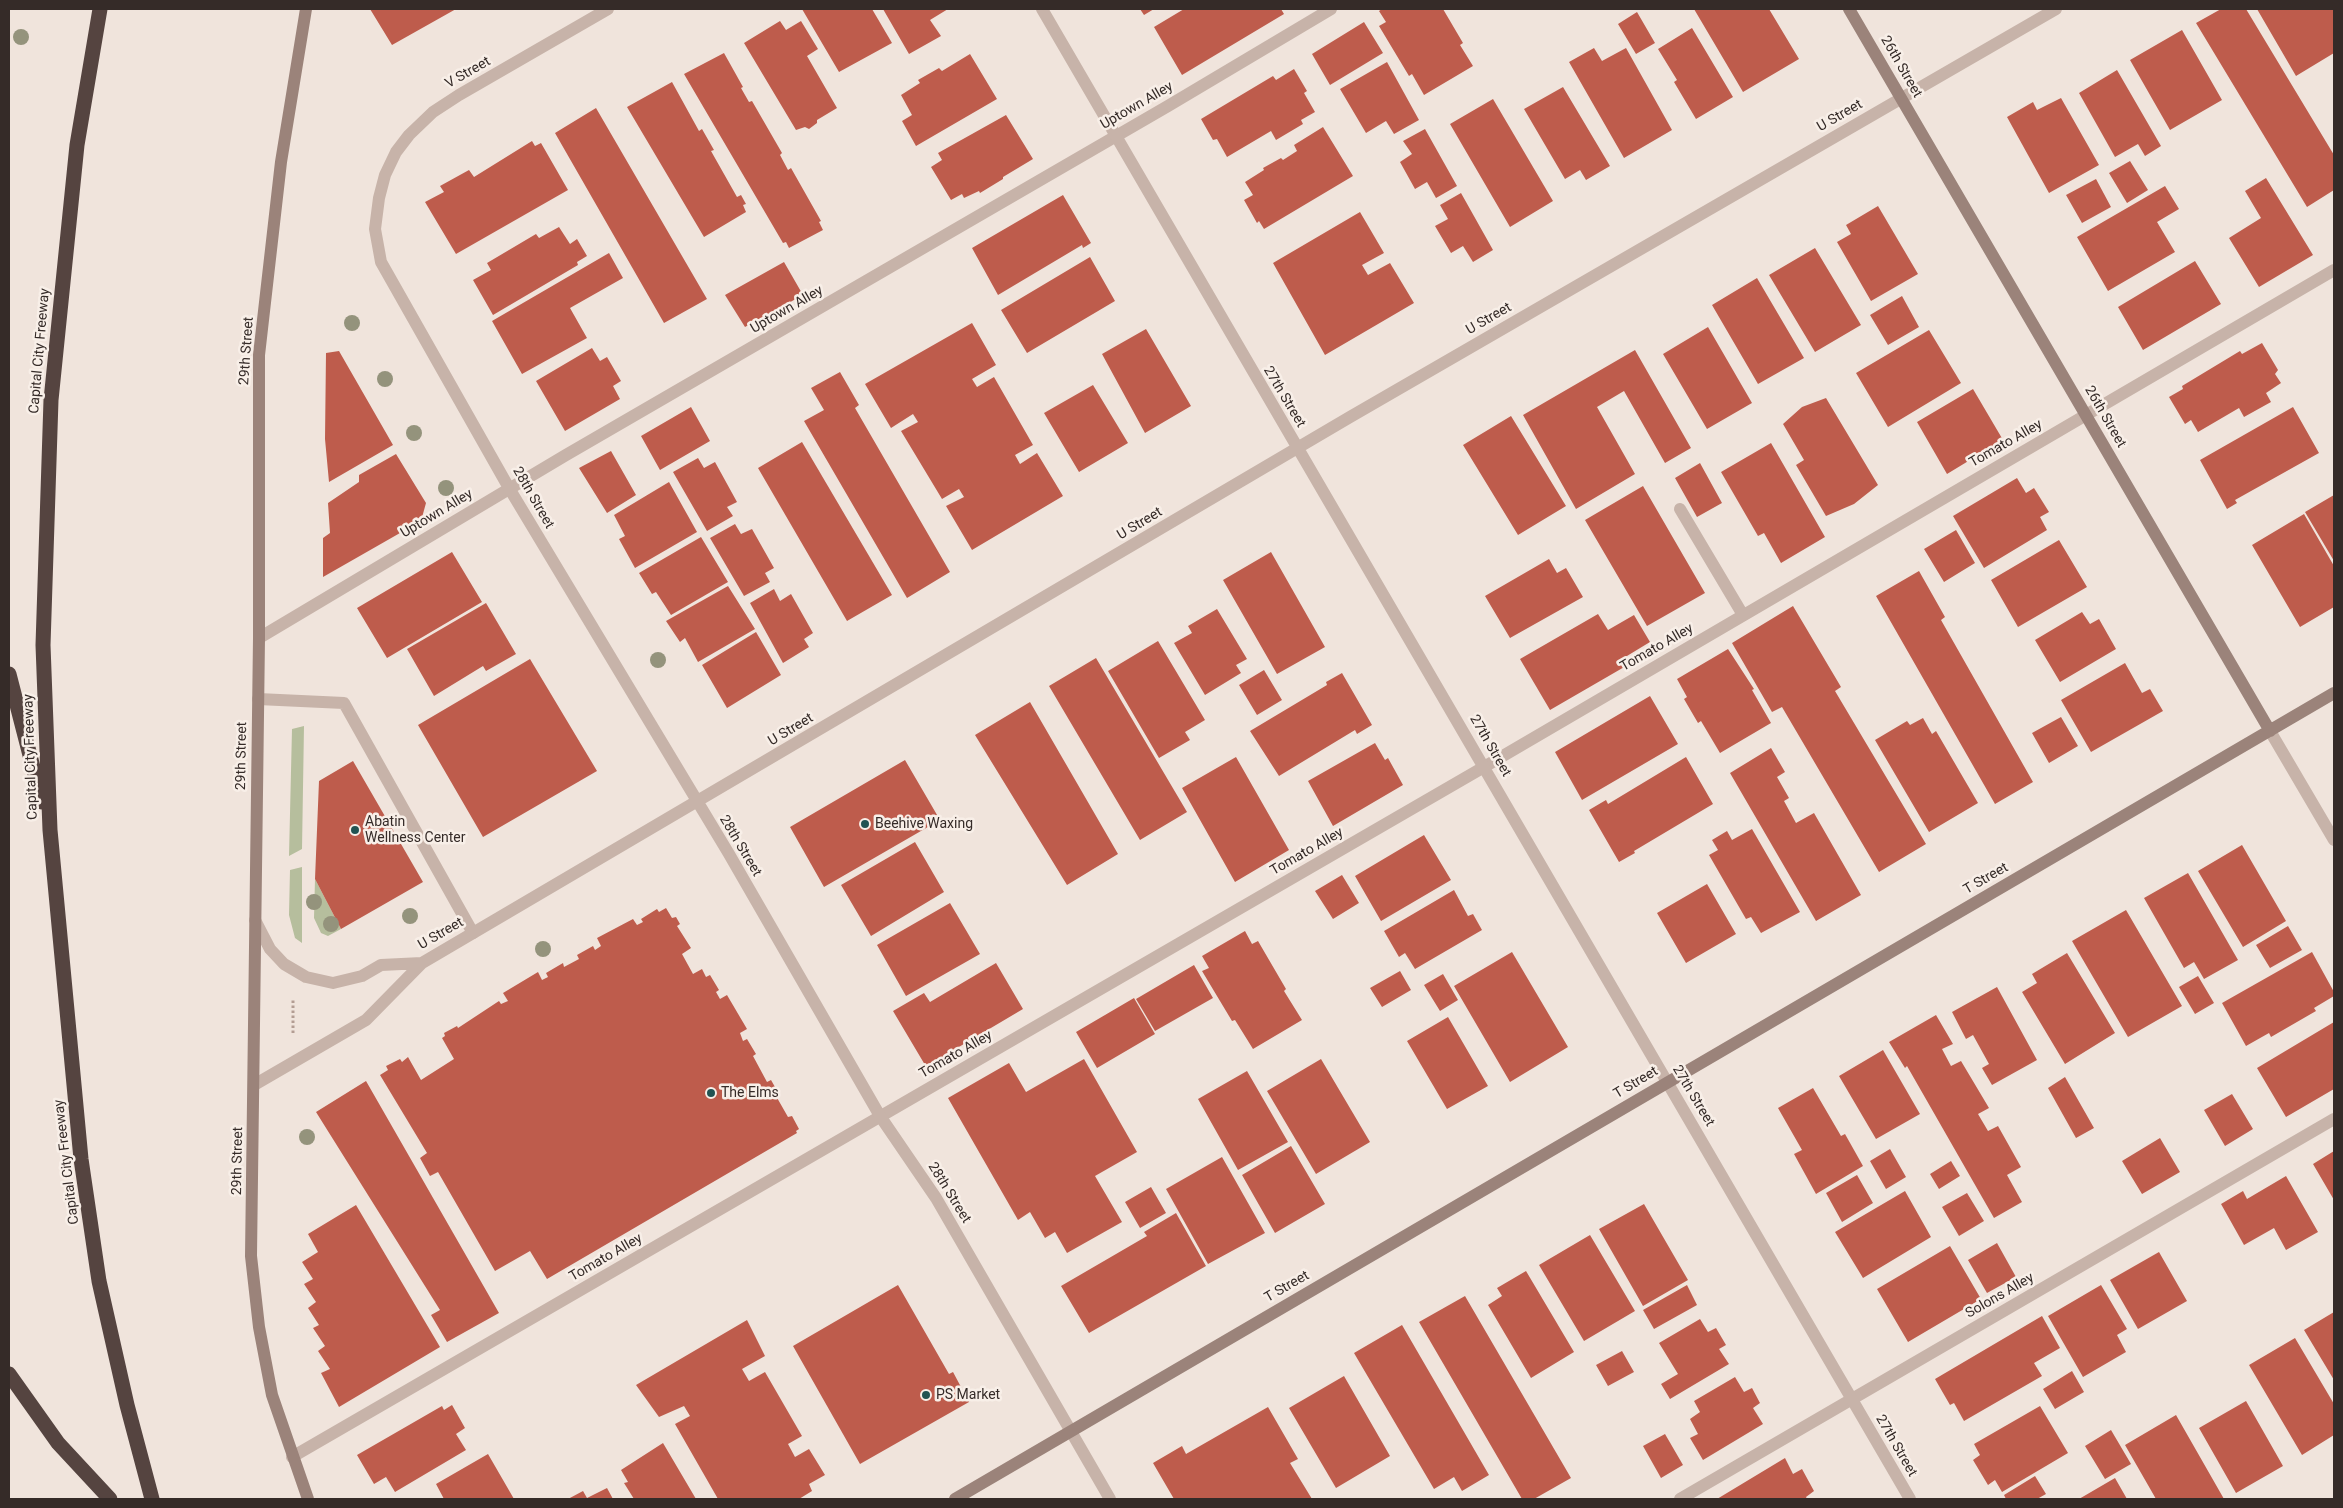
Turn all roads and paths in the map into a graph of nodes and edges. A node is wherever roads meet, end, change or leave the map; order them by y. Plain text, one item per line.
1 (100, 9) edge
2 (306, 9) edge
3 (608, 9) edge
4 (1042, 9) edge
5 (1331, 9) edge
6 (1849, 9) edge
7 (2056, 9) edge
8 (1902, 98) junction
9 (1116, 136) junction
10 (379, 198) joint
11 (2334, 270) edge
12 (2086, 415) junction
13 (1297, 448) junction
14 (509, 488) junction
15 (1680, 509) dead end
16 (1743, 615) junction
17 (258, 638) junction
18 (9, 674) edge
19 (2334, 693) edge
20 (258, 699) junction
21 (2270, 731) junction
22 (1484, 767) junction
23 (697, 802) junction
24 (50, 830) junction
25 (2334, 840) edge
26 (255, 920) junction
27 (473, 933) junction
28 (422, 963) junction
29 (294, 996) dead end
30 (293, 1033) dead end
31 (1667, 1082) junction
32 (254, 1085) junction
33 (880, 1116) junction
34 (2334, 1119) edge
35 (9, 1374) edge
36 (1852, 1400) junction
37 (1070, 1432) junction
38 (292, 1457) junction
39 (110, 1499) edge
40 (152, 1499) edge
41 (308, 1499) edge
42 (955, 1499) edge
43 (1110, 1499) edge
44 (1680, 1499) edge
45 (1910, 1499) edge

1 - 24 highway, Capital City Freeway
2 - 17 street, 29th Street
3 - 10 street, V Street
4 - 9 street, 27th Street
5 - 9 street, Uptown Alley
6 - 8 street, 26th Street
7 - 8 street, U Street
8 - 12 street, 26th Street
8 - 13 street, U Street
9 - 13 street, 27th Street
9 - 14 street, Uptown Alley
10 - 14 street, 28th Street
11 - 12 street, Tomato Alley
12 - 16 street, Tomato Alley
12 - 21 street, 26th Street
13 - 22 street, 27th Street
13 - 23 street, U Street
14 - 17 street, Uptown Alley
14 - 23 street, 28th Street
15 - 16 street
16 - 22 street, Tomato Alley
17 - 20 street, 29th Street
18 - 24 highway
19 - 21 street, T Street
20 - 26 street, 29th Street
20 - 27 street
21 - 25 street, 26th Street
21 - 31 street, T Street
22 - 31 street, 27th Street
22 - 33 street, Tomato Alley
23 - 27 street, U Street
23 - 33 street, 28th Street
24 - 40 highway, Capital City Freeway
26 - 28 street
26 - 32 street, 29th Street
27 - 28 street, U Street
28 - 32 street, U Street
29 - 30 path
31 - 36 street, 27th Street
31 - 37 street, T Street
32 - 38 street, 29th Street
33 - 37 street, 28th Street
33 - 38 street, Tomato Alley
34 - 36 street, Solons Alley
35 - 39 highway
36 - 44 street, Solons Alley
36 - 45 street, 27th Street
37 - 42 street, T Street
37 - 43 street, 28th Street
38 - 41 street, 29th Street

